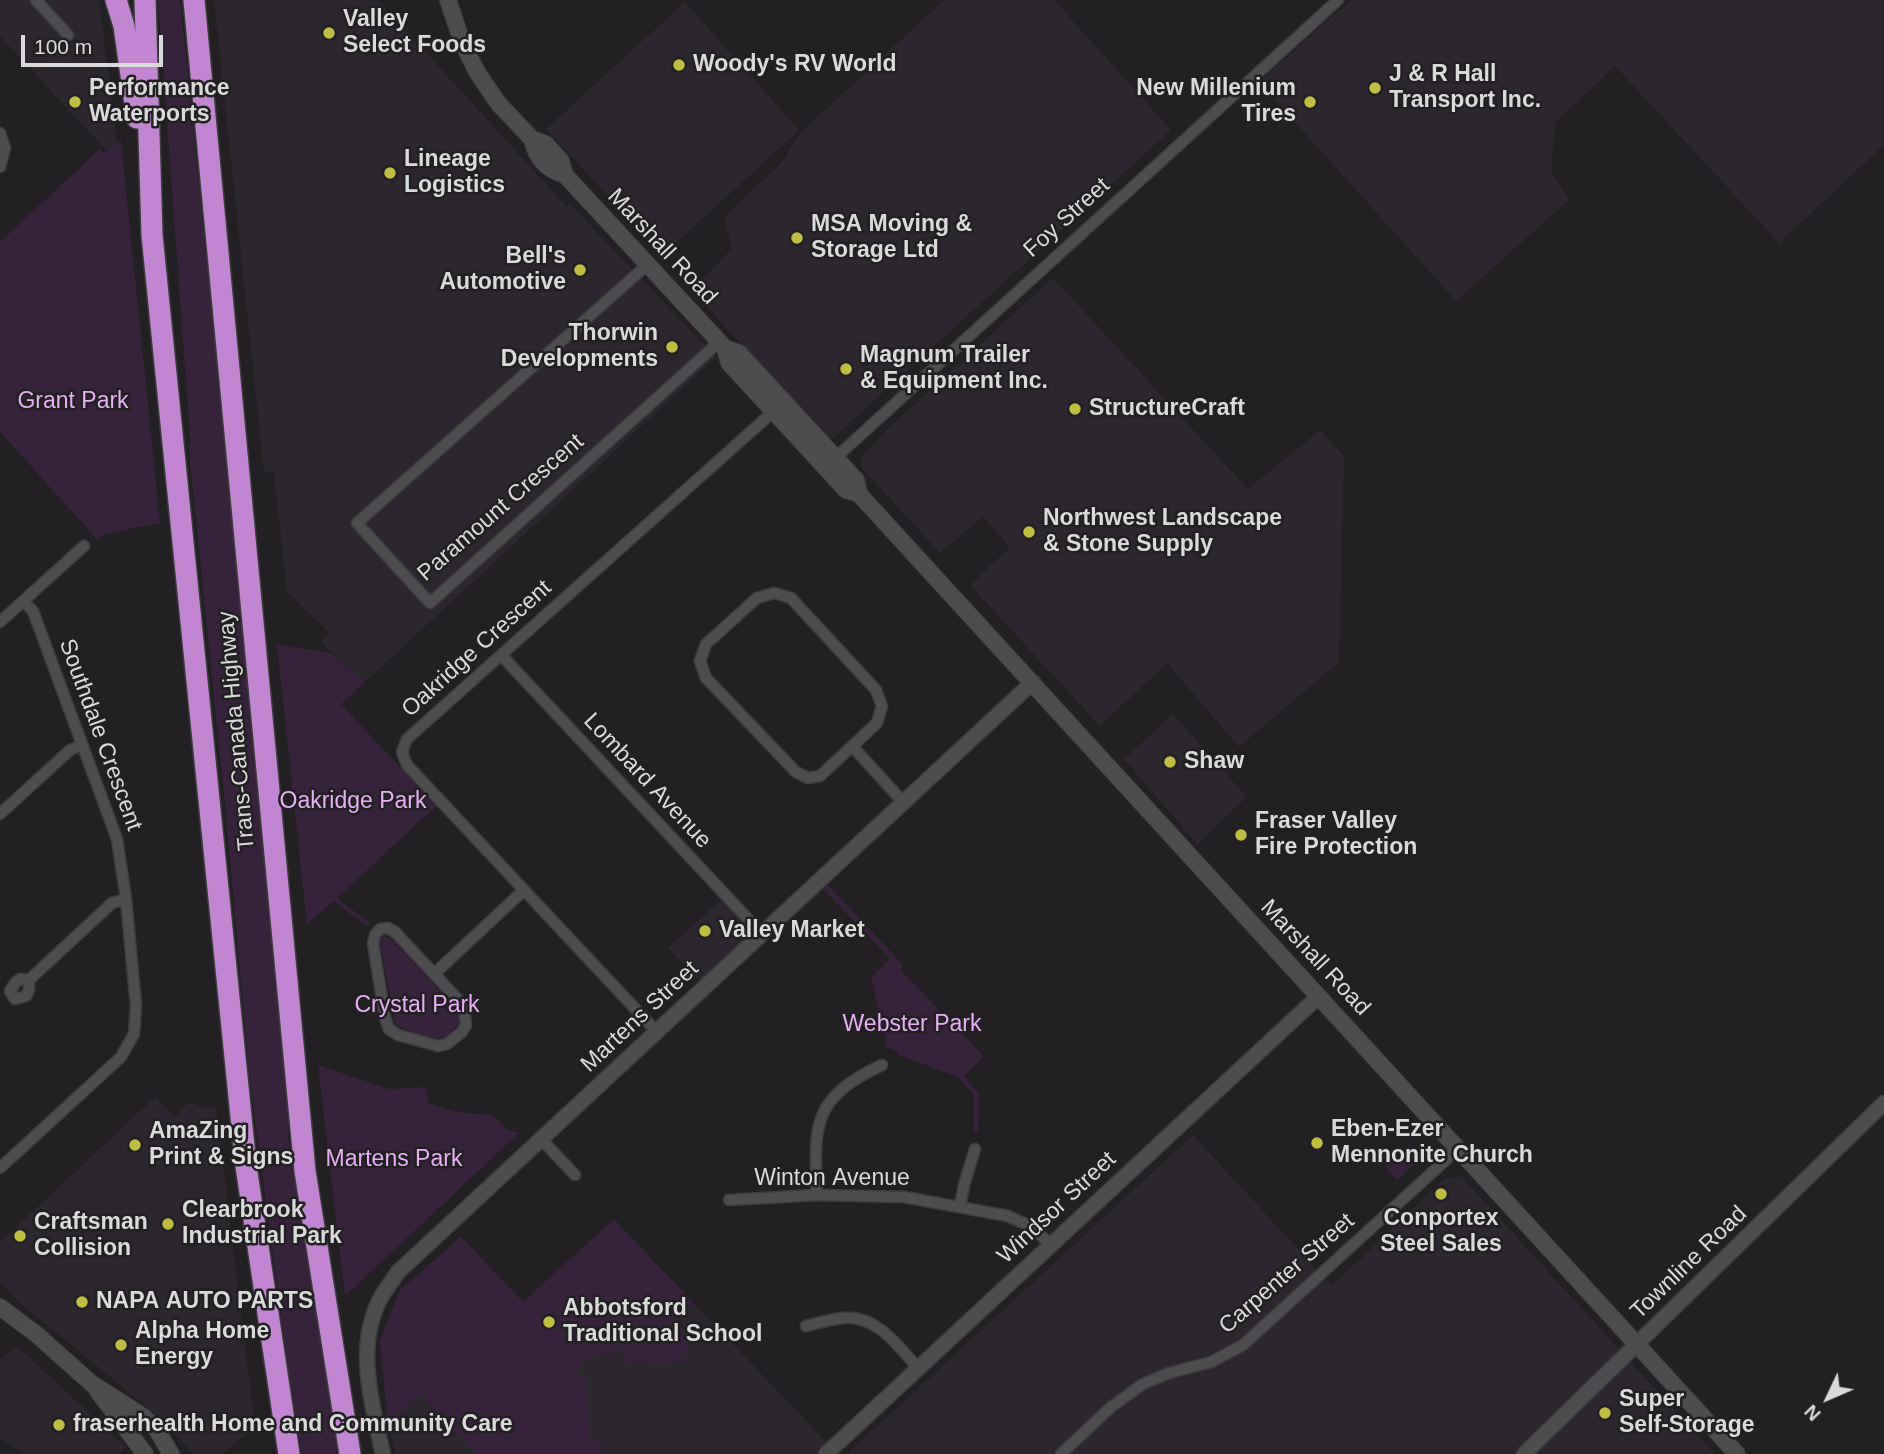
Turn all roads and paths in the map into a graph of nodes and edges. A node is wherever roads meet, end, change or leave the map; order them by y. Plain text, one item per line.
1 (36, 0) edge
2 (117, 0) edge
3 (145, 0) edge
4 (194, 0) edge
5 (448, 0) edge
6 (1338, 0) edge
7 (68, 35) dead end
8 (0, 133) edge
9 (0, 167) edge
10 (152, 235) junction
11 (647, 265) junction
12 (722, 345) junction
13 (774, 411) junction
14 (830, 463) junction
15 (84, 547) dead end
16 (23, 601) junction
17 (0, 622) edge
18 (502, 656) junction
19 (1033, 682) junction
20 (82, 745) junction
21 (852, 747) junction
22 (904, 803) junction
23 (0, 814) edge
24 (524, 890) junction
25 (126, 899) junction
26 (762, 934) junction
27 (433, 974) junction
28 (29, 980) dead end
29 (1319, 996) junction
30 (657, 1032) junction
31 (882, 1065) dead end
32 (1884, 1103) edge
33 (541, 1139) junction
34 (1459, 1148) junction
35 (975, 1149) dead end
36 (0, 1168) edge
37 (575, 1175) dead end
38 (817, 1195) junction
39 (729, 1200) dead end
40 (960, 1208) junction
41 (1051, 1245) junction
42 (0, 1307) edge
43 (806, 1326) dead end
44 (1638, 1345) junction
45 (918, 1368) junction
46 (91, 1383) junction
47 (145, 1454) edge
48 (171, 1454) edge
49 (289, 1454) edge
50 (350, 1454) edge
51 (383, 1454) edge
52 (826, 1454) edge
53 (1061, 1454) edge
54 (1524, 1454) edge
55 (1737, 1454) edge

1 - 7 street
2 - 10 highway
3 - 10 highway, Trans-Canada Highway
4 - 50 highway, Trans-Canada Highway
5 - 11 main road, Marshall Road
6 - 14 street, Foy Street
8 - 9 street
10 - 49 highway, Trans-Canada Highway
11 - 12 main road, Marshall Road
11 - 12 street, Paramount Crescent
12 - 13 main road, Marshall Road
12 - 14 main road, Marshall Road
13 - 14 main road, Marshall Road
13 - 18 street, Oakridge Crescent
14 - 19 main road, Marshall Road
15 - 16 street
16 - 17 street
16 - 20 street, Southdale Crescent
18 - 24 street, Oakridge Crescent
18 - 26 street, Lombard Avenue
19 - 22 street, Martens Street
19 - 29 main road, Marshall Road
20 - 23 street
20 - 25 street, Southdale Crescent
21 - 21 street
21 - 22 street
22 - 26 street, Martens Street
24 - 27 street
24 - 30 street, Oakridge Crescent
25 - 28 street
25 - 36 street, Southdale Crescent
26 - 30 street, Martens Street
27 - 27 street
29 - 34 main road, Marshall Road
29 - 41 street, Windsor Street
30 - 33 street, Martens Street
31 - 38 street
32 - 44 street, Townline Road
33 - 37 street
33 - 51 street, Martens Street
34 - 44 main road, Marshall Road
34 - 53 street, Carpenter Street
35 - 40 street
38 - 39 street, Winton Avenue
38 - 40 street, Winton Avenue
40 - 41 street, Winton Avenue
41 - 45 street, Windsor Street
42 - 46 main road
43 - 45 street
44 - 54 street, Townline Road
44 - 55 main road, Marshall Road
45 - 52 street, Windsor Street
46 - 47 main road
46 - 48 main road

